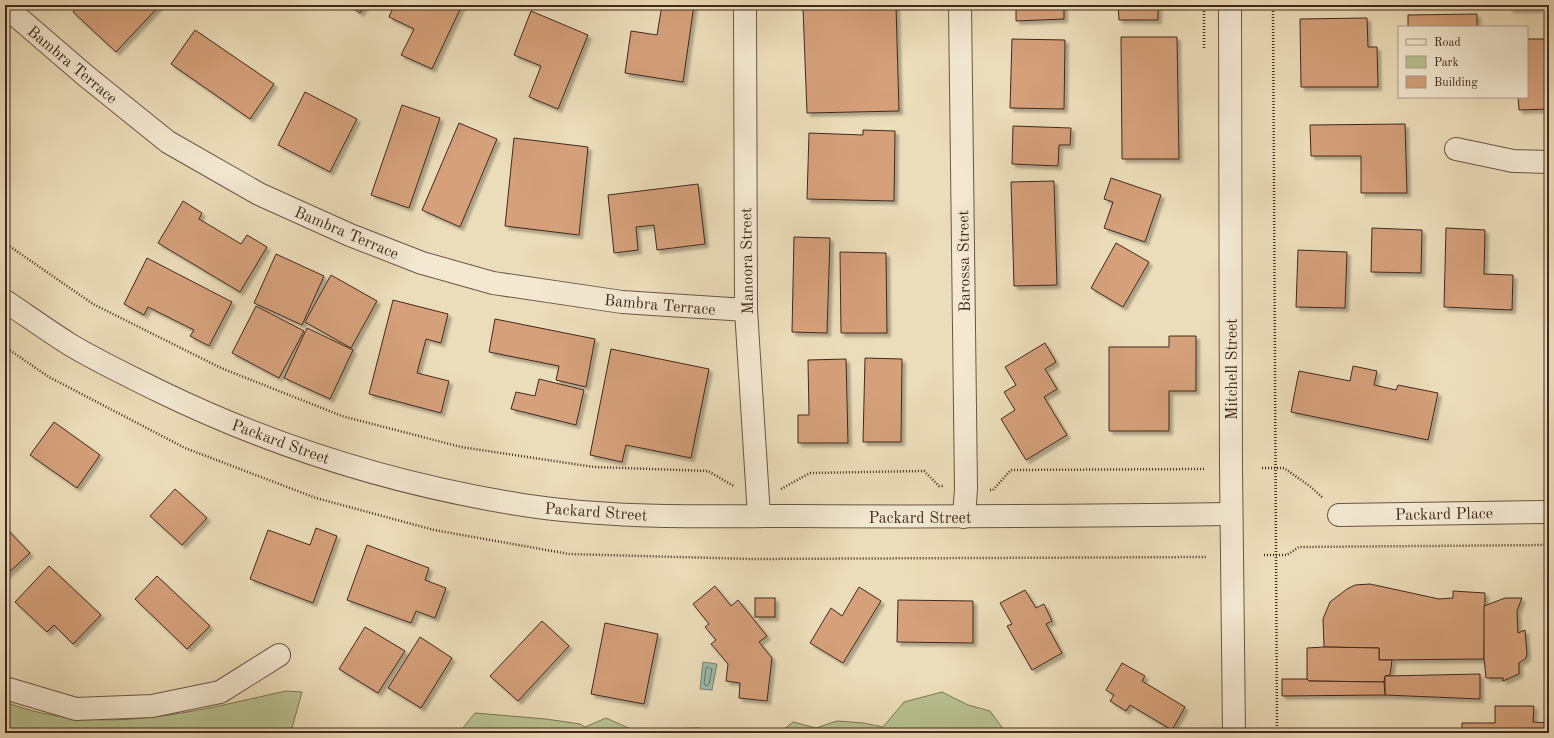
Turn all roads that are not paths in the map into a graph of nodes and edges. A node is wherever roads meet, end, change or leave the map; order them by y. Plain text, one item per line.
1 (745, 5) edge
2 (960, 5) edge
3 (1230, 5) edge
4 (7, 8) edge
5 (1456, 149) dead end
6 (1549, 162) edge
7 (5, 301) edge
8 (746, 310) junction
9 (1549, 512) edge
10 (1231, 514) junction
11 (1339, 515) dead end
12 (759, 516) junction
13 (964, 517) junction
14 (279, 655) dead end
15 (5, 688) edge
16 (1234, 733) edge

1 - 8 street, Manoora Street
2 - 13 street, Barossa Street
3 - 10 street, Mitchell Street
4 - 8 street, Bambra Terrace
5 - 6 street
7 - 12 street, Packard Street
8 - 12 street, Manoora Street
9 - 11 street, Packard Place
10 - 13 street, Packard Street
10 - 16 street, Mitchell Street
12 - 13 street, Packard Street
14 - 15 street

